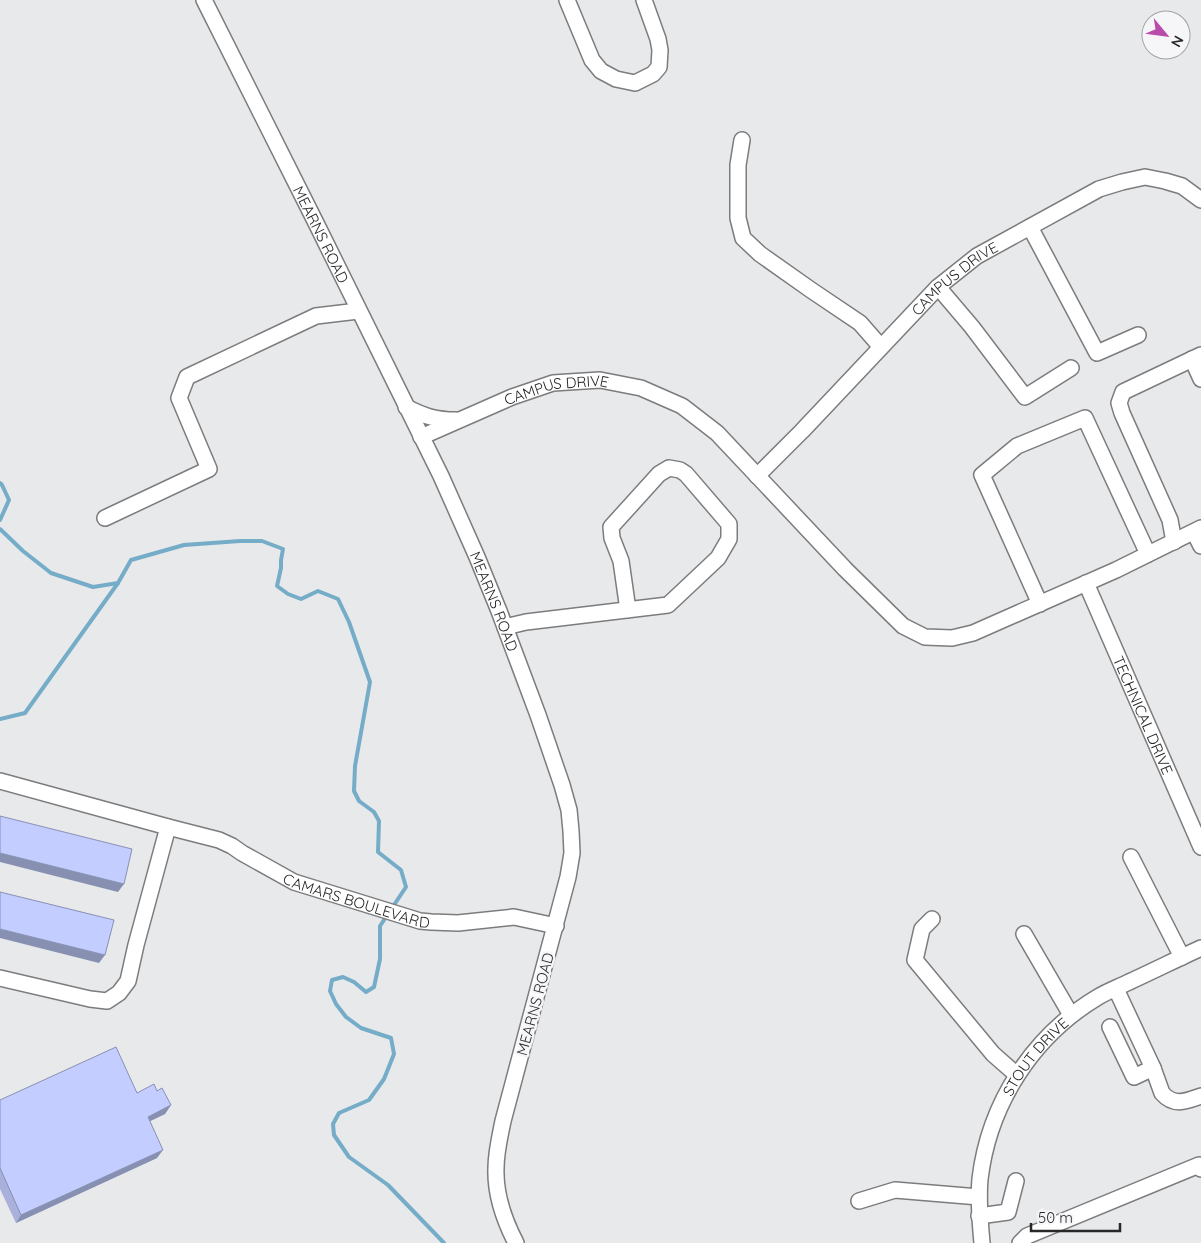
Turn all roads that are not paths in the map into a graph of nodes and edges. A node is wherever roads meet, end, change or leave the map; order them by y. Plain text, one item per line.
1 (204, 0) edge
2 (567, 0) edge
3 (644, 0) edge
4 (742, 140) dead end
5 (1201, 200) edge
6 (1030, 226) junction
7 (938, 287) junction
8 (358, 311) junction
9 (1138, 335) dead end
10 (881, 347) junction
11 (1196, 357) edge
12 (1070, 368) dead end
13 (1201, 379) edge
14 (406, 407) junction
15 (460, 420) junction
16 (421, 437) junction
17 (757, 476) junction
18 (105, 518) dead end
19 (1198, 530) edge
20 (1174, 542) junction
21 (1201, 546) edge
22 (1148, 554) junction
23 (1086, 583) junction
24 (1040, 604) junction
25 (628, 610) junction
26 (505, 627) junction
27 (0, 782) edge
28 (168, 827) junction
29 (1201, 846) edge
30 (1132, 857) dead end
31 (932, 920) dead end
32 (556, 926) junction
33 (1024, 934) dead end
34 (1201, 948) edge
35 (1182, 957) junction
36 (0, 978) edge
37 (1116, 989) junction
38 (1071, 1015) junction
39 (1110, 1027) dead end
40 (1153, 1068) junction
41 (1017, 1075) junction
42 (1201, 1096) edge
43 (1201, 1169) edge
44 (1016, 1181) dead end
45 (979, 1197) junction
46 (859, 1202) dead end
47 (979, 1216) junction
48 (516, 1243) edge
49 (982, 1243) edge
50 (1020, 1243) edge

1 - 8 street, MEARNS ROAD
2 - 3 street
4 - 10 street
5 - 6 street, CAMPUS DRIVE
6 - 7 street, CAMPUS DRIVE
6 - 9 street
7 - 10 street, CAMPUS DRIVE
7 - 12 street
8 - 14 street, MEARNS ROAD
8 - 18 street
10 - 17 street, CAMPUS DRIVE
11 - 13 street
11 - 20 street
14 - 15 street
14 - 16 street, MEARNS ROAD
15 - 16 street, CAMPUS DRIVE
15 - 17 street, CAMPUS DRIVE
16 - 26 street, MEARNS ROAD
17 - 24 street, CAMPUS DRIVE
19 - 20 street, CAMPUS DRIVE
19 - 21 street
20 - 22 street, CAMPUS DRIVE
22 - 23 street, CAMPUS DRIVE
22 - 24 street
23 - 24 street, CAMPUS DRIVE
23 - 29 street, TECHNICAL DRIVE
25 - 25 street
25 - 26 street
26 - 32 street, MEARNS ROAD
27 - 28 street, CAMARS BOULEVARD
28 - 32 street, CAMARS BOULEVARD
28 - 36 street
30 - 35 street
31 - 41 street
32 - 48 street, MEARNS ROAD
33 - 38 street
34 - 35 street, STOUT DRIVE
35 - 37 street, STOUT DRIVE
37 - 38 street, STOUT DRIVE
37 - 40 street
38 - 41 street, STOUT DRIVE
39 - 40 street
40 - 42 street
41 - 45 street, STOUT DRIVE
43 - 50 street
44 - 47 street
45 - 46 street
45 - 47 street, STOUT DRIVE
47 - 49 street, STOUT DRIVE

